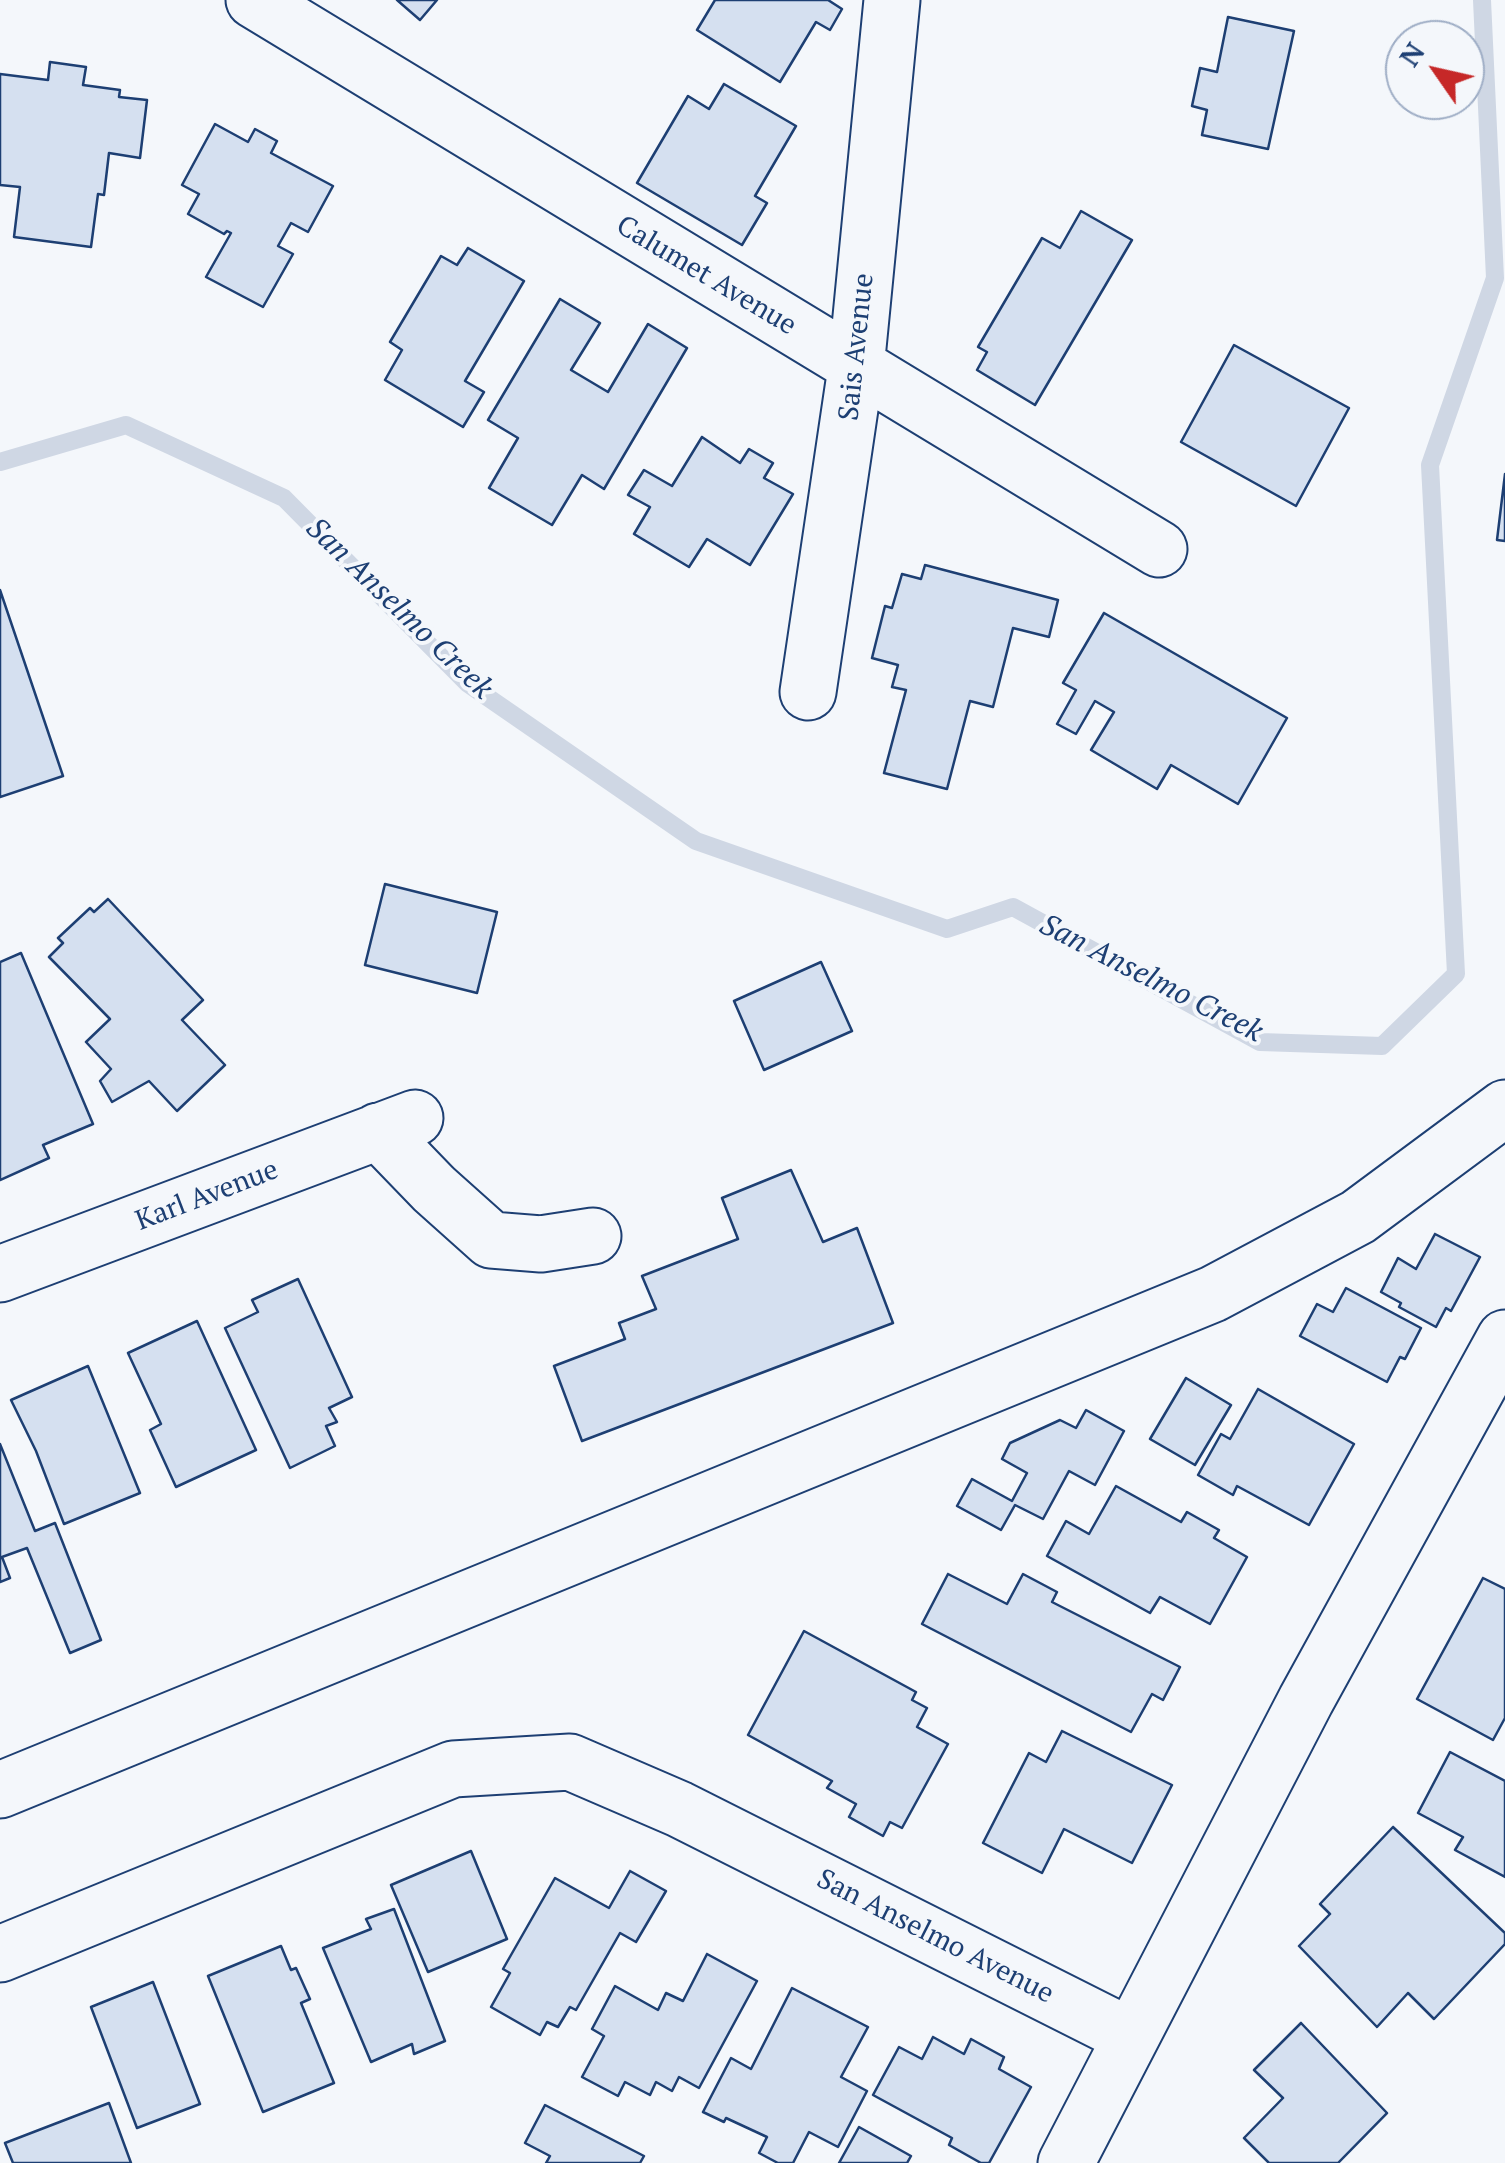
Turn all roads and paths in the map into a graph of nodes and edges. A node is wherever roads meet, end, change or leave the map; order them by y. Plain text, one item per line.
1 (254, 0) edge
2 (892, 0) edge
3 (856, 368) junction
4 (1160, 550) dead end
5 (808, 692) dead end
6 (1505, 1108) edge
7 (593, 1236) dead end
8 (0, 1274) edge
9 (1505, 1338) edge
10 (0, 1790) edge
11 (0, 1954) edge
12 (1130, 2036) junction
13 (1066, 2163) edge

1 - 3 street, Calumet Avenue
2 - 3 street, Sais Avenue
3 - 4 street, Calumet Avenue
3 - 5 street, Sais Avenue
6 - 10 street
7 - 8 street, Karl Avenue
9 - 12 street
11 - 12 street, San Anselmo Avenue
12 - 13 street

